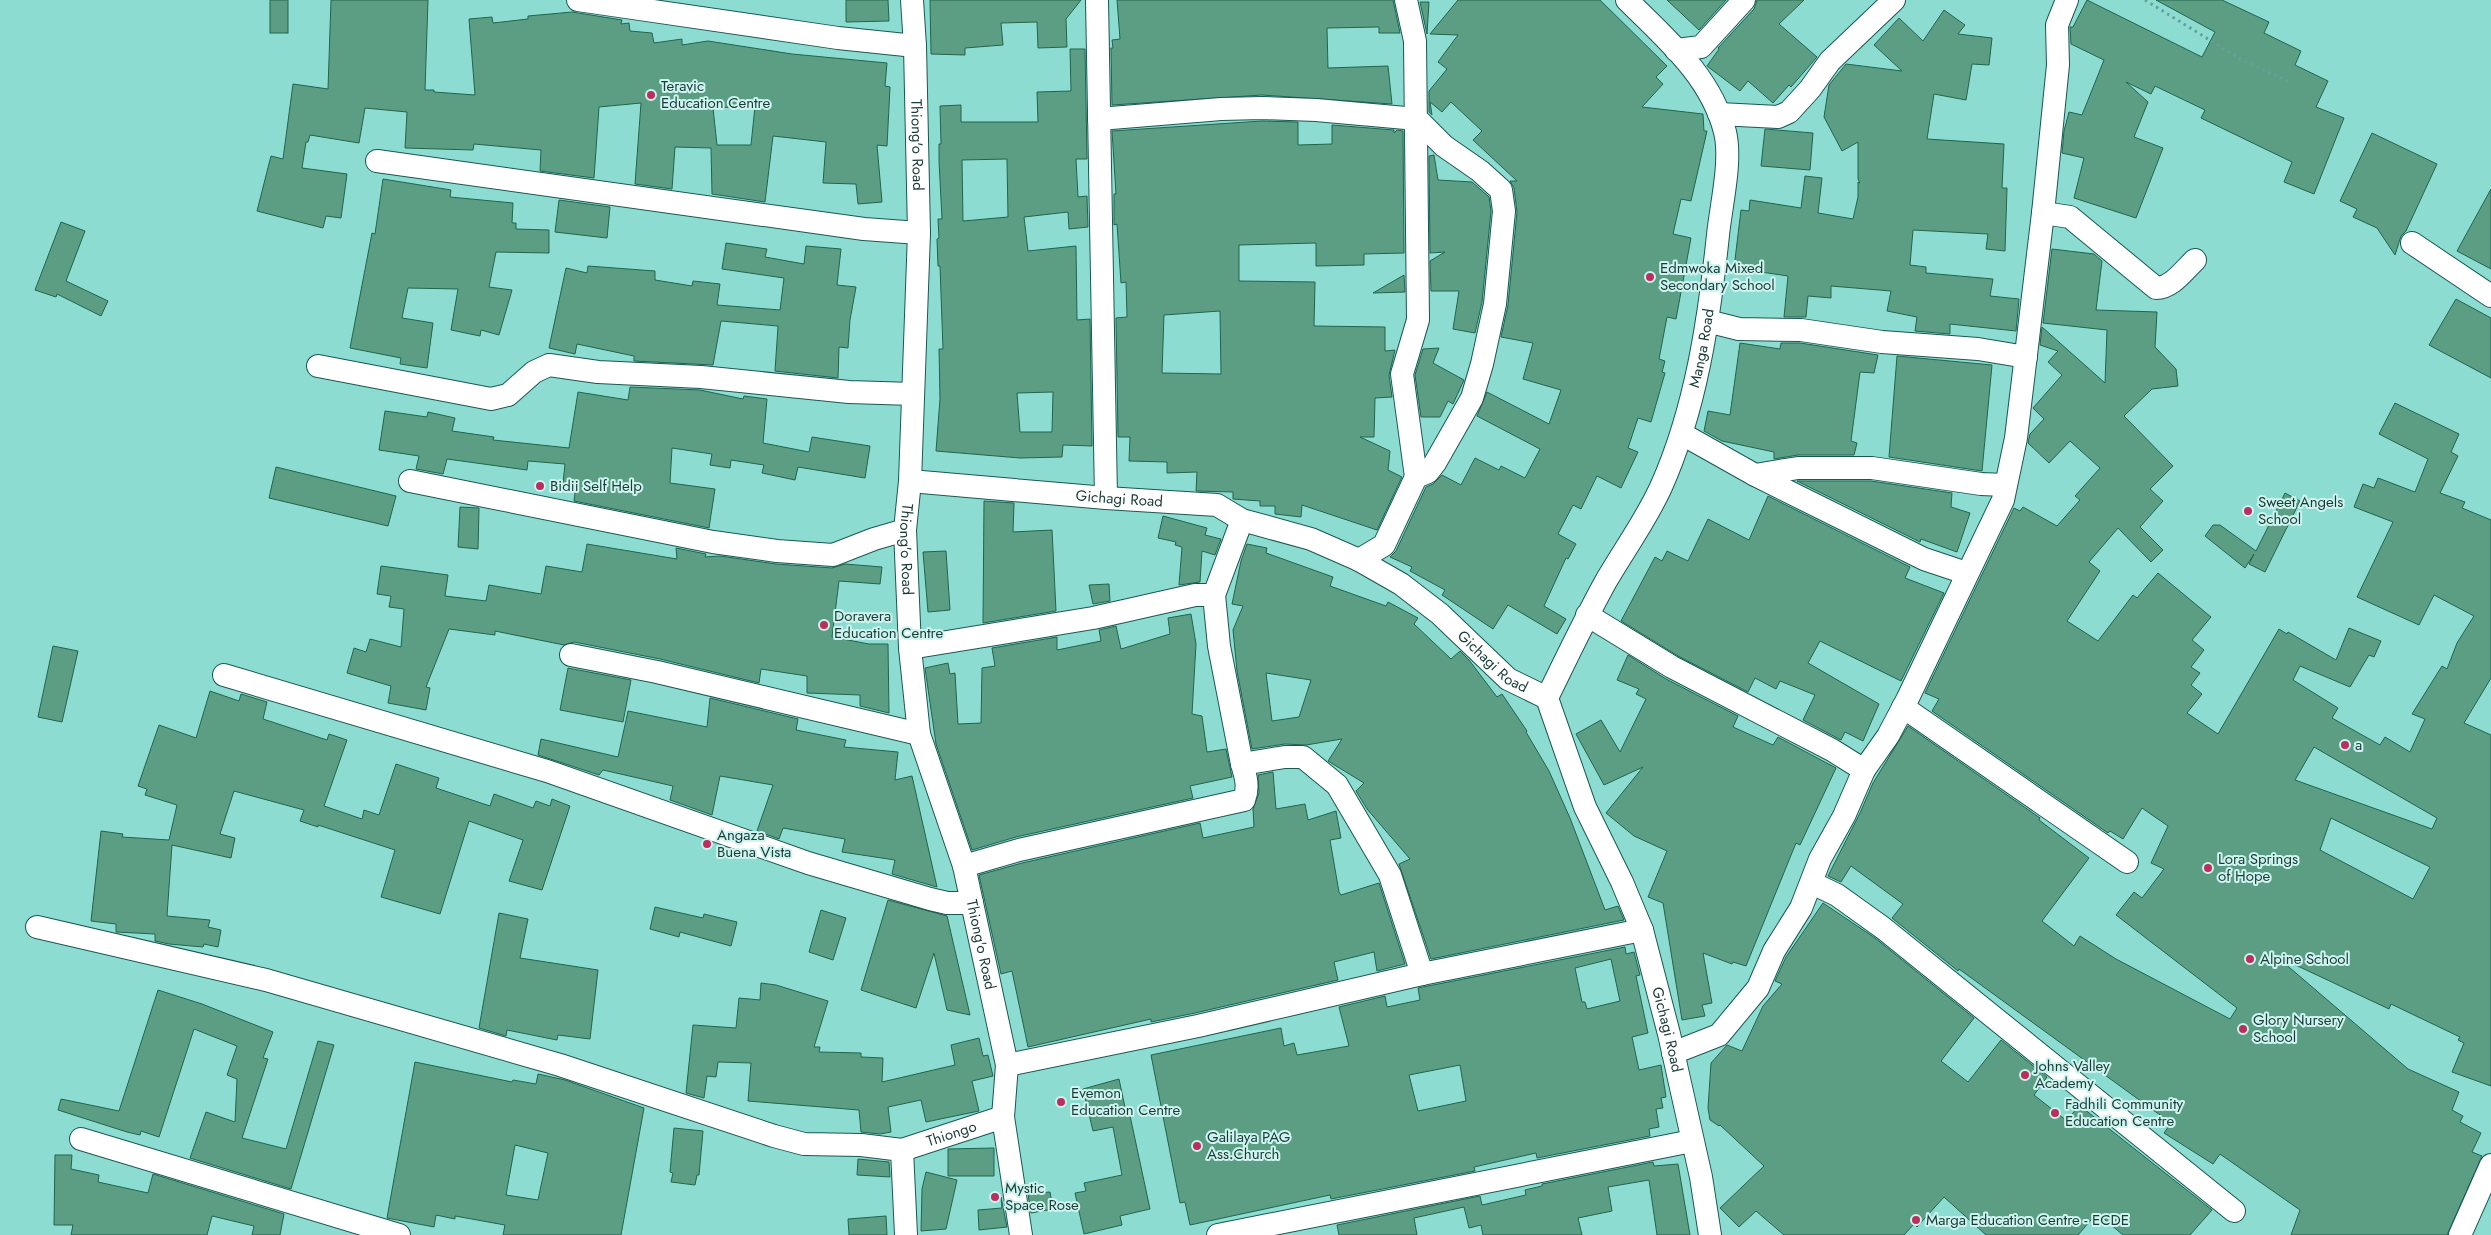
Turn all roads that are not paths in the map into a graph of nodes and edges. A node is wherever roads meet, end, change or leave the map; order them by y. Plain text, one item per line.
1 (578, 0) edge
2 (912, 0) edge
3 (1097, 0) edge
4 (1406, 0) edge
5 (1627, 0) edge
6 (1744, 0) edge
7 (1894, 0) edge
8 (2067, 0) edge
9 (915, 46) junction
10 (1676, 50) junction
11 (1719, 114) junction
12 (1099, 119) junction
13 (1417, 119) junction
14 (377, 161) dead end
15 (2043, 213) junction
16 (918, 233) junction
17 (2412, 243) dead end
18 (2195, 260) dead end
19 (2491, 296) edge
20 (1707, 321) junction
21 (2026, 357) junction
22 (318, 366) dead end
23 (913, 394) junction
24 (1682, 434) junction
25 (1755, 475) junction
26 (1416, 477) junction
27 (910, 480) junction
28 (410, 481) dead end
29 (2005, 485) junction
30 (1106, 498) junction
31 (1242, 520) junction
32 (905, 530) junction
33 (1359, 560) junction
34 (1966, 573) junction
35 (1214, 595) junction
36 (1587, 615) junction
37 (910, 648) junction
38 (571, 655) dead end
39 (224, 675) dead end
40 (1547, 698) junction
41 (1903, 707) junction
42 (918, 734) junction
43 (1242, 764) junction
44 (1864, 770) junction
45 (2128, 862) dead end
46 (964, 866) junction
47 (1812, 883) junction
48 (972, 903) junction
49 (37, 927) dead end
50 (1642, 930) junction
51 (1422, 974) junction
52 (1673, 1053) junction
53 (1007, 1065) junction
54 (1003, 1117) junction
55 (81, 1140) dead end
56 (1692, 1141) junction
57 (902, 1150) junction
58 (2491, 1165) edge
59 (2234, 1211) dead end
60 (399, 1235) edge
61 (906, 1235) edge
62 (1021, 1235) edge
63 (1218, 1235) edge
64 (1710, 1235) edge
65 (2460, 1235) edge

1 - 9 street
2 - 9 street, Thiong'o Road
3 - 12 street
4 - 13 street
5 - 10 street, Manga Road
6 - 10 street
7 - 11 street
8 - 15 street
9 - 16 street, Thiong'o Road
10 - 11 street, Manga Road
11 - 20 street, Manga Road
12 - 13 street
12 - 30 street
13 - 26 street
13 - 26 street
14 - 16 street
15 - 18 street
15 - 21 street
16 - 23 street, Thiong'o Road
17 - 19 street
20 - 21 street
20 - 24 street, Manga Road
21 - 29 street
22 - 23 street
23 - 27 street, Thiong'o Road
24 - 25 street
24 - 36 street, Manga Road
25 - 29 street
25 - 34 street
26 - 33 street
27 - 30 street, Gichagi Road
27 - 32 street, Thiong'o Road
28 - 32 street
29 - 34 street
30 - 31 street, Gichagi Road
31 - 33 street, Gichagi Road
31 - 35 street
32 - 37 street, Thiong'o Road
33 - 40 street, Gichagi Road
34 - 41 street
35 - 37 street
35 - 43 street
36 - 40 street, Manga Road
36 - 44 street
37 - 42 street, Thiong'o Road
38 - 42 street
39 - 48 street
40 - 50 street, Gichagi Road
41 - 44 street
41 - 45 street
42 - 46 street, Thiong'o Road
43 - 46 street
43 - 51 street
44 - 47 street
46 - 48 street, Thiong'o Road
47 - 52 street
47 - 59 street
48 - 53 street, Thiong'o Road
49 - 57 street
50 - 51 street
50 - 52 street, Gichagi Road
51 - 53 street
52 - 56 street, Gichagi Road
53 - 54 street, Thiong'o Road
54 - 57 street, Thiongo
54 - 62 street, Thiong'o Road
55 - 60 street
56 - 63 street
56 - 64 street, Gichagi Road
57 - 61 street
58 - 65 street

